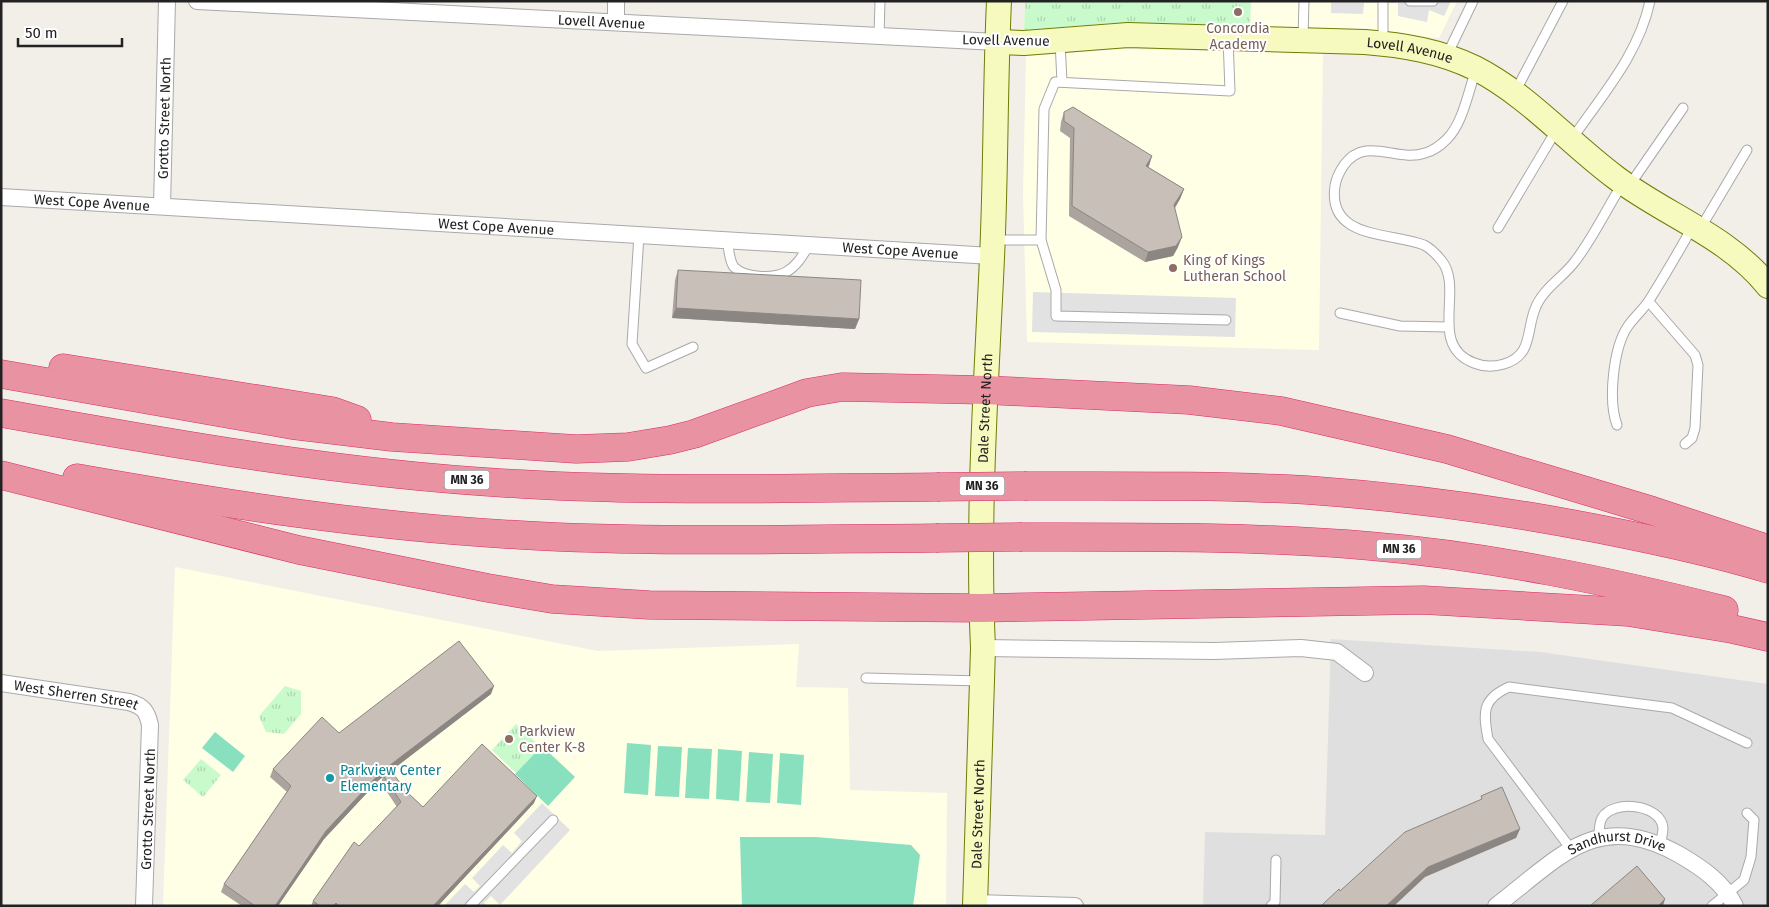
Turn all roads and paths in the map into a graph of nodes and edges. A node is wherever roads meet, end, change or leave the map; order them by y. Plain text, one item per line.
1 (167, 1) edge
2 (197, 1) edge
3 (616, 1) edge
4 (880, 1) edge
5 (999, 1) edge
6 (1304, 1) edge
7 (1383, 1) edge
8 (1410, 1) edge
9 (1432, 1) edge
10 (1473, 1) edge
11 (1563, 1) edge
12 (1650, 1) edge
13 (616, 21) junction
14 (879, 36) junction
15 (1228, 38) junction
16 (1060, 40) junction
17 (1303, 40) junction
18 (997, 42) junction
19 (1383, 44) junction
20 (1446, 56) junction
21 (1476, 69) junction
22 (1062, 82) junction
23 (1514, 94) junction
24 (1683, 108) dead end
25 (1564, 134) junction
26 (1747, 150) dead end
27 (1626, 184) junction
28 (1, 197) edge
29 (162, 206) junction
30 (1498, 228) dead end
31 (1697, 228) junction
32 (639, 235) junction
33 (727, 240) junction
34 (1041, 240) junction
35 (809, 245) junction
36 (993, 248) junction
37 (1768, 286) edge
38 (1649, 302) junction
39 (1340, 313) dead end
40 (1226, 320) dead end
41 (1448, 327) junction
42 (693, 347) dead end
43 (1, 361) edge
44 (1, 374) edge
45 (985, 390) junction
46 (1, 413) edge
47 (1617, 425) dead end
48 (392, 437) junction
49 (1685, 444) dead end
50 (1, 464) edge
51 (1, 475) edge
52 (1768, 548) edge
53 (1768, 569) edge
54 (981, 608) junction
55 (1768, 623) edge
56 (1768, 637) edge
57 (983, 648) junction
58 (1365, 672) dead end
59 (866, 678) dead end
60 (982, 681) junction
61 (1, 683) edge
62 (148, 712) joint
63 (1747, 743) dead end
64 (1747, 813) dead end
65 (553, 820) dead end
66 (1599, 837) junction
67 (1661, 844) junction
68 (1571, 849) junction
69 (1276, 860) dead end
70 (1731, 899) edge
71 (975, 904) edge
72 (144, 906) edge
73 (470, 906) edge
74 (1075, 906) edge
75 (1272, 906) edge
76 (1496, 906) edge
77 (1712, 906) edge

1 - 29 street, Grotto Street North
2 - 13 street, Lovell Avenue
3 - 13 street
4 - 14 lane
5 - 18 main road, Dale Street North
6 - 17 lane
7 - 19 lane
8 - 9 lane
10 - 20 lane
11 - 23 lane
12 - 25 lane
13 - 14 street, Lovell Avenue
14 - 18 street, Lovell Avenue
15 - 16 main road, Lovell Avenue
15 - 17 main road, Lovell Avenue
15 - 22 lane
16 - 18 main road, Lovell Avenue
16 - 22 lane
17 - 19 main road, Lovell Avenue
18 - 36 main road, Dale Street North
19 - 20 main road, Lovell Avenue
20 - 21 main road, Lovell Avenue
21 - 23 main road, Lovell Avenue
21 - 41 lane
22 - 34 lane
23 - 25 main road, Lovell Avenue
24 - 27 lane
25 - 27 main road, Lovell Avenue
25 - 30 lane
26 - 31 lane
27 - 31 main road, Lovell Avenue
27 - 41 lane
28 - 29 street, West Cope Avenue
29 - 32 street, West Cope Avenue
31 - 37 main road, Lovell Avenue
31 - 38 lane
32 - 33 street, West Cope Avenue
32 - 42 lane
33 - 35 street, West Cope Avenue
33 - 35 lane
34 - 36 lane
34 - 40 lane
35 - 36 street, West Cope Avenue
36 - 45 main road, Dale Street North
38 - 47 lane
38 - 49 lane
39 - 41 lane
43 - 48 highway
44 - 48 highway
45 - 48 highway
45 - 52 highway
45 - 54 main road, Dale Street North
46 - 53 highway, MN 36, bridge
50 - 55 highway, MN 36, bridge
51 - 54 highway
54 - 56 highway
54 - 57 main road, Dale Street North
57 - 58 street
57 - 60 main road, Dale Street North
59 - 60 lane
60 - 71 main road, Dale Street North
61 - 62 street, West Sherren Street
62 - 72 street, Grotto Street North
63 - 68 lane
64 - 70 lane
65 - 73 lane
66 - 67 street, Sandhurst Drive
66 - 67 lane
66 - 68 street, Sandhurst Drive
67 - 70 street, Sandhurst Drive
68 - 76 street, Sandhurst Drive
69 - 75 lane
70 - 77 lane
71 - 74 street

